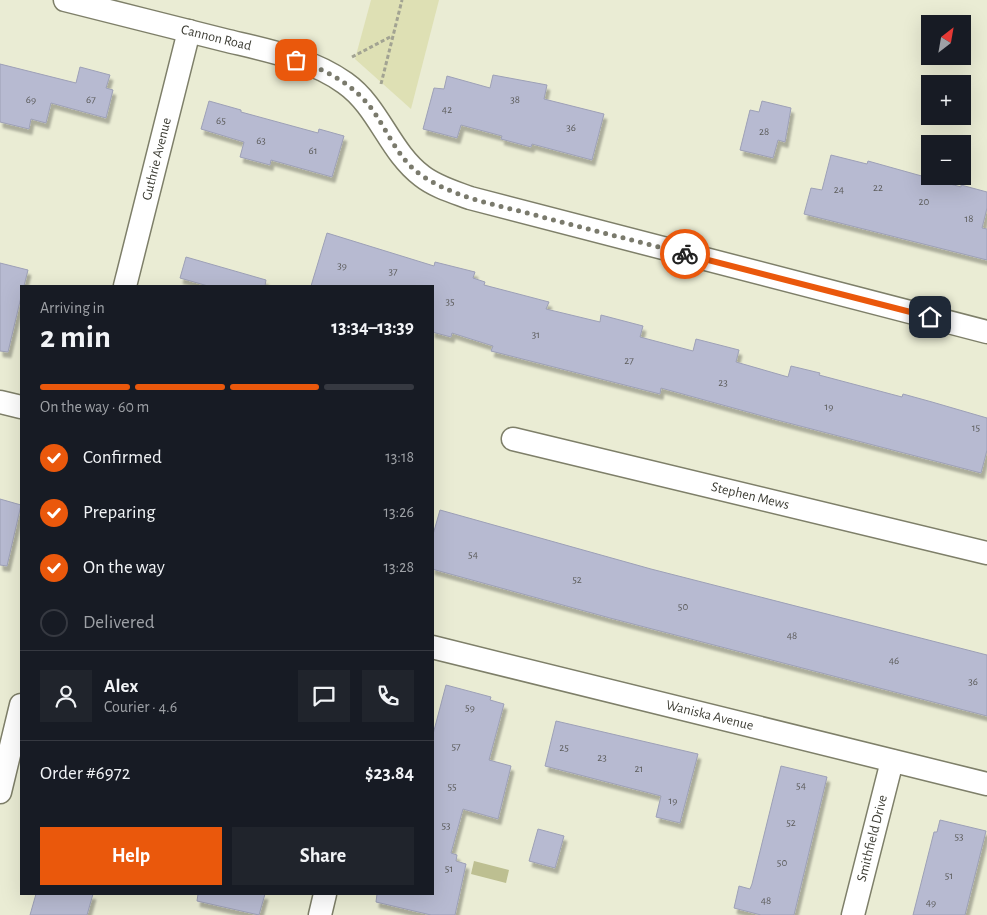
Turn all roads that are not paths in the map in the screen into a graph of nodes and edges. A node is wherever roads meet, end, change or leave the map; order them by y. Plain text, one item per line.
1 (65, 0) edge
2 (189, 32) junction
3 (125, 285) edge
4 (987, 332) edge
5 (0, 402) edge
6 (20, 407) edge
7 (513, 439) dead end
8 (987, 553) edge
9 (434, 647) edge
10 (20, 709) edge
11 (892, 761) junction
12 (987, 784) edge
13 (0, 792) edge
14 (325, 895) edge
15 (320, 915) edge
16 (853, 915) edge

1 - 2 street, Cannon Road
2 - 3 street, Guthrie Avenue
2 - 4 street, Cannon Road
5 - 6 street
7 - 8 street, Stephen Mews
9 - 11 street, Waniska Avenue
10 - 13 street
11 - 12 street, Waniska Avenue
11 - 16 street, Smithfield Drive
14 - 15 street

